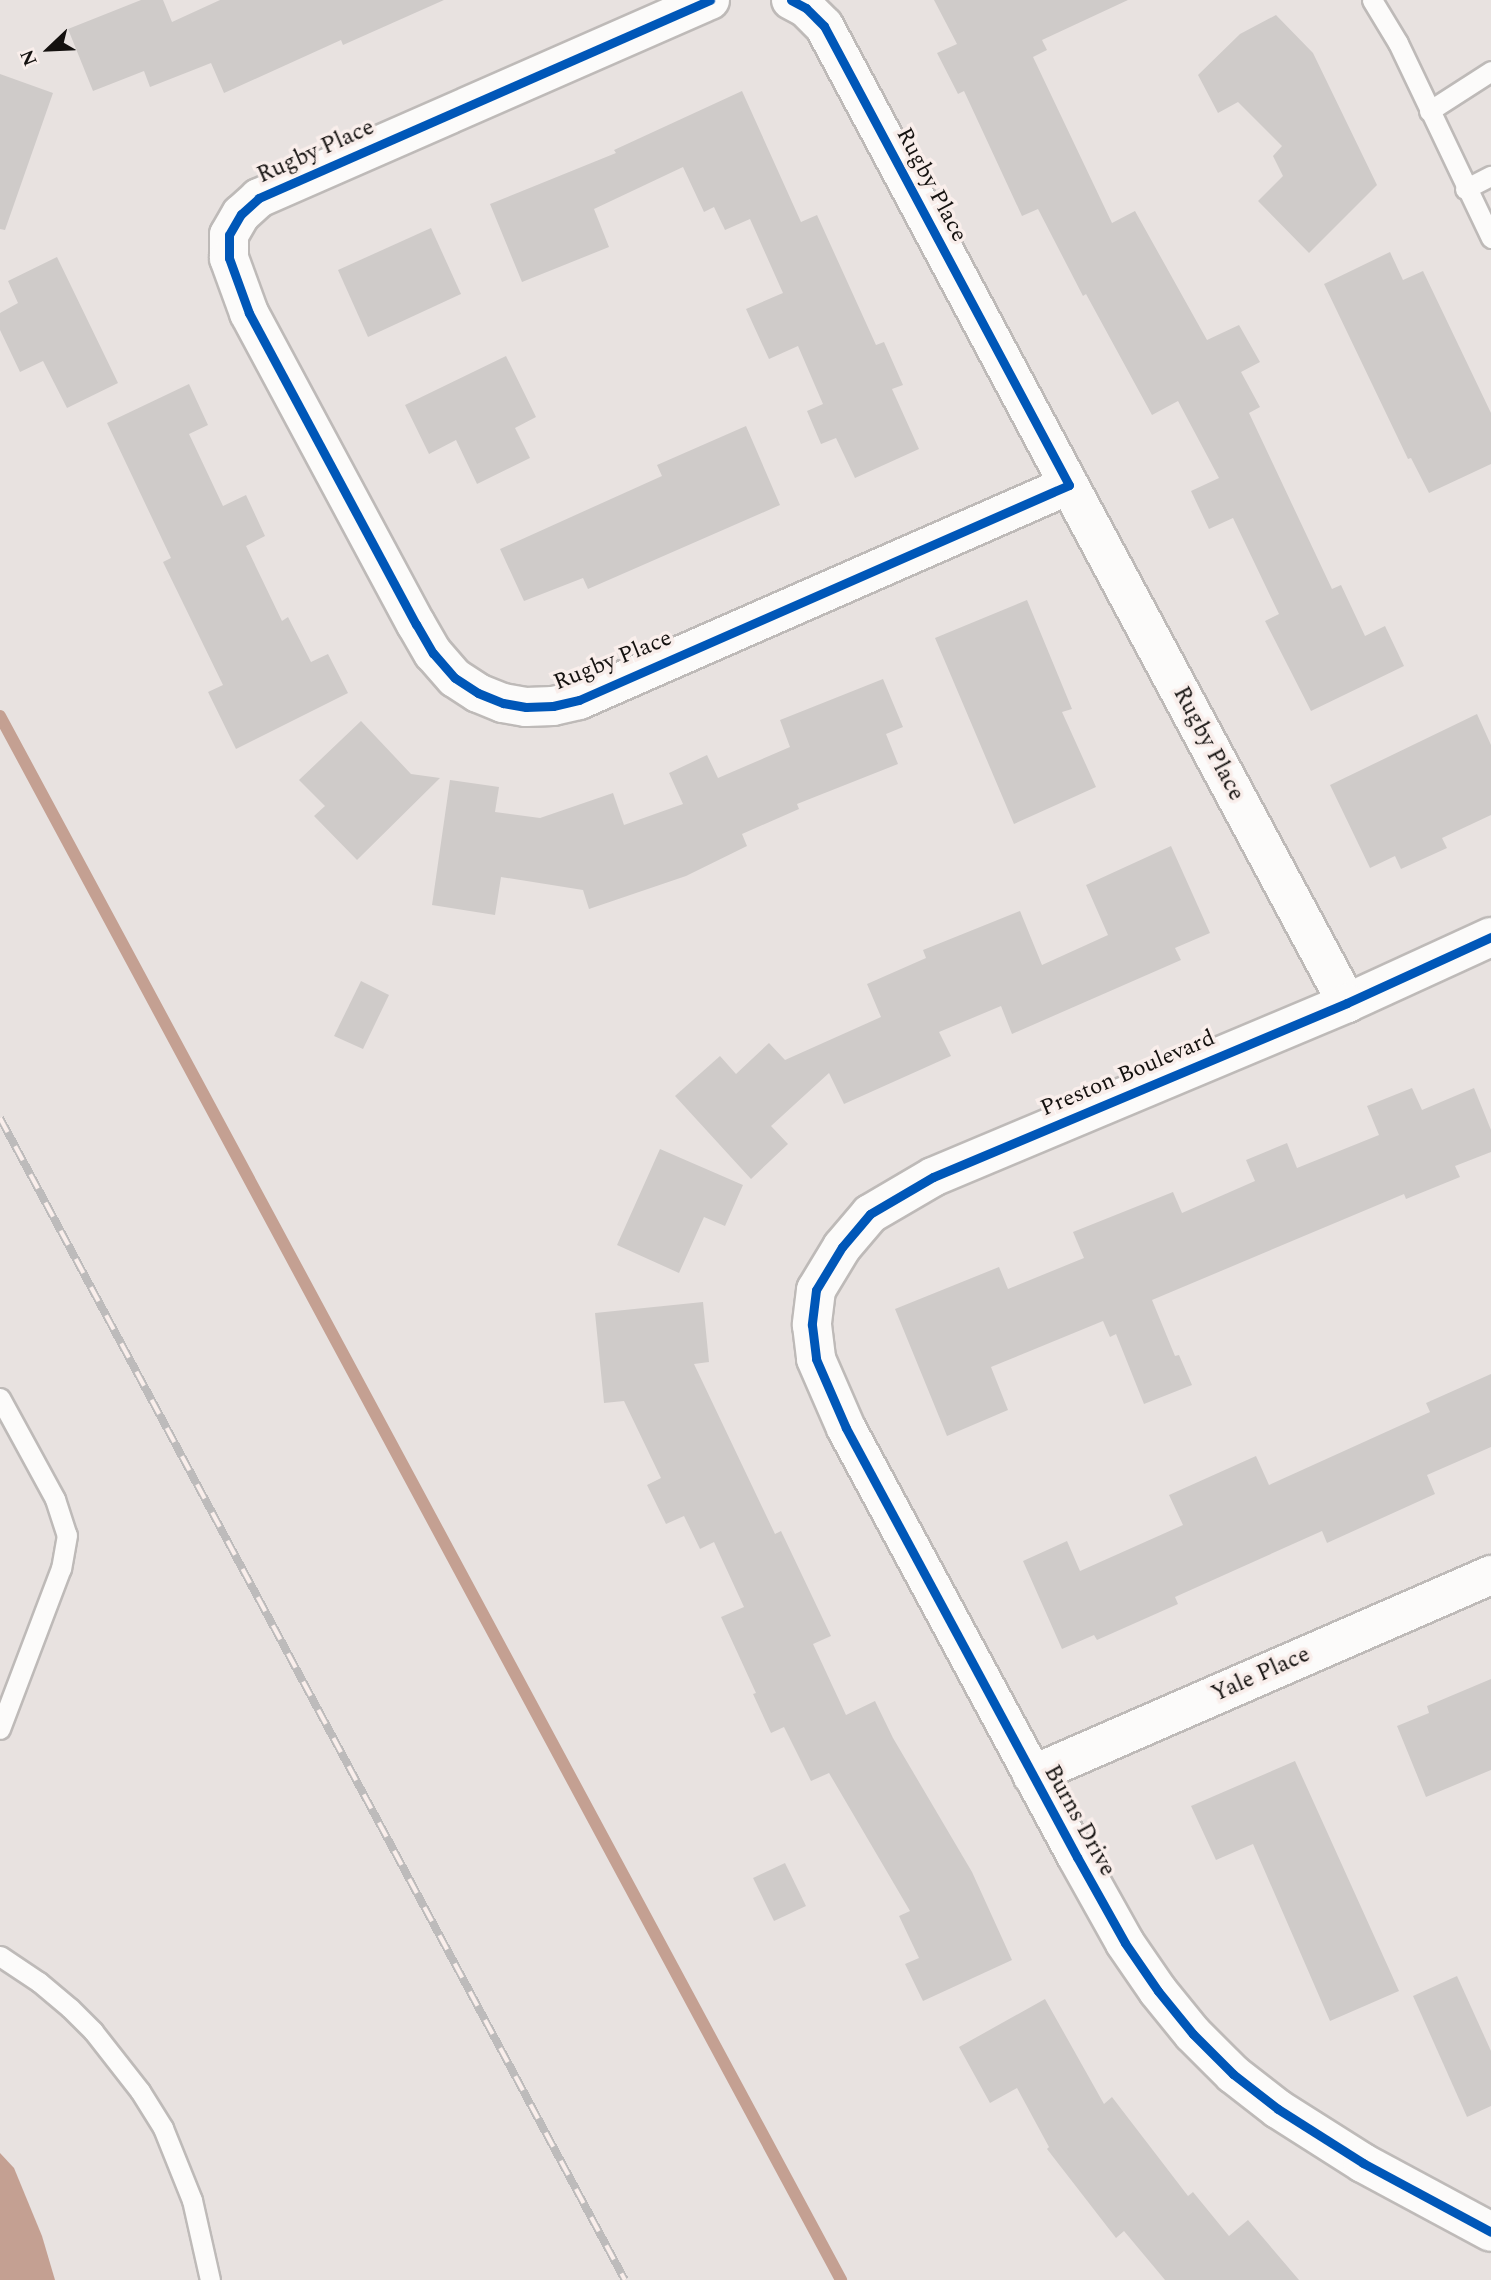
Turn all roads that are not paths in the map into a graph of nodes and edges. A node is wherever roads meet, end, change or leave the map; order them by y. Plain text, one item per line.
1 (710, 0) edge
2 (791, 0) edge
3 (1372, 0) edge
4 (1491, 71) edge
5 (1429, 111) junction
6 (1491, 176) edge
7 (1465, 189) junction
8 (1491, 238) edge
9 (1069, 485) junction
10 (1491, 937) edge
11 (1347, 1003) junction
12 (816, 1290) joint
13 (0, 1398) edge
14 (1491, 1575) edge
15 (0, 1729) edge
16 (1032, 1775) junction
17 (0, 1956) edge
18 (1490, 2229) edge
19 (209, 2280) edge

1 - 9 street, Rugby Place
2 - 9 street, Rugby Place
3 - 5 lane
4 - 5 lane
5 - 7 lane
6 - 7 lane
7 - 8 lane
9 - 11 street, Rugby Place
10 - 11 street, Preston Boulevard
11 - 12 street, Preston Boulevard
12 - 16 street, Burns Drive
13 - 15 lane
14 - 16 street, Yale Place
16 - 18 street, Burns Drive
17 - 19 lane

